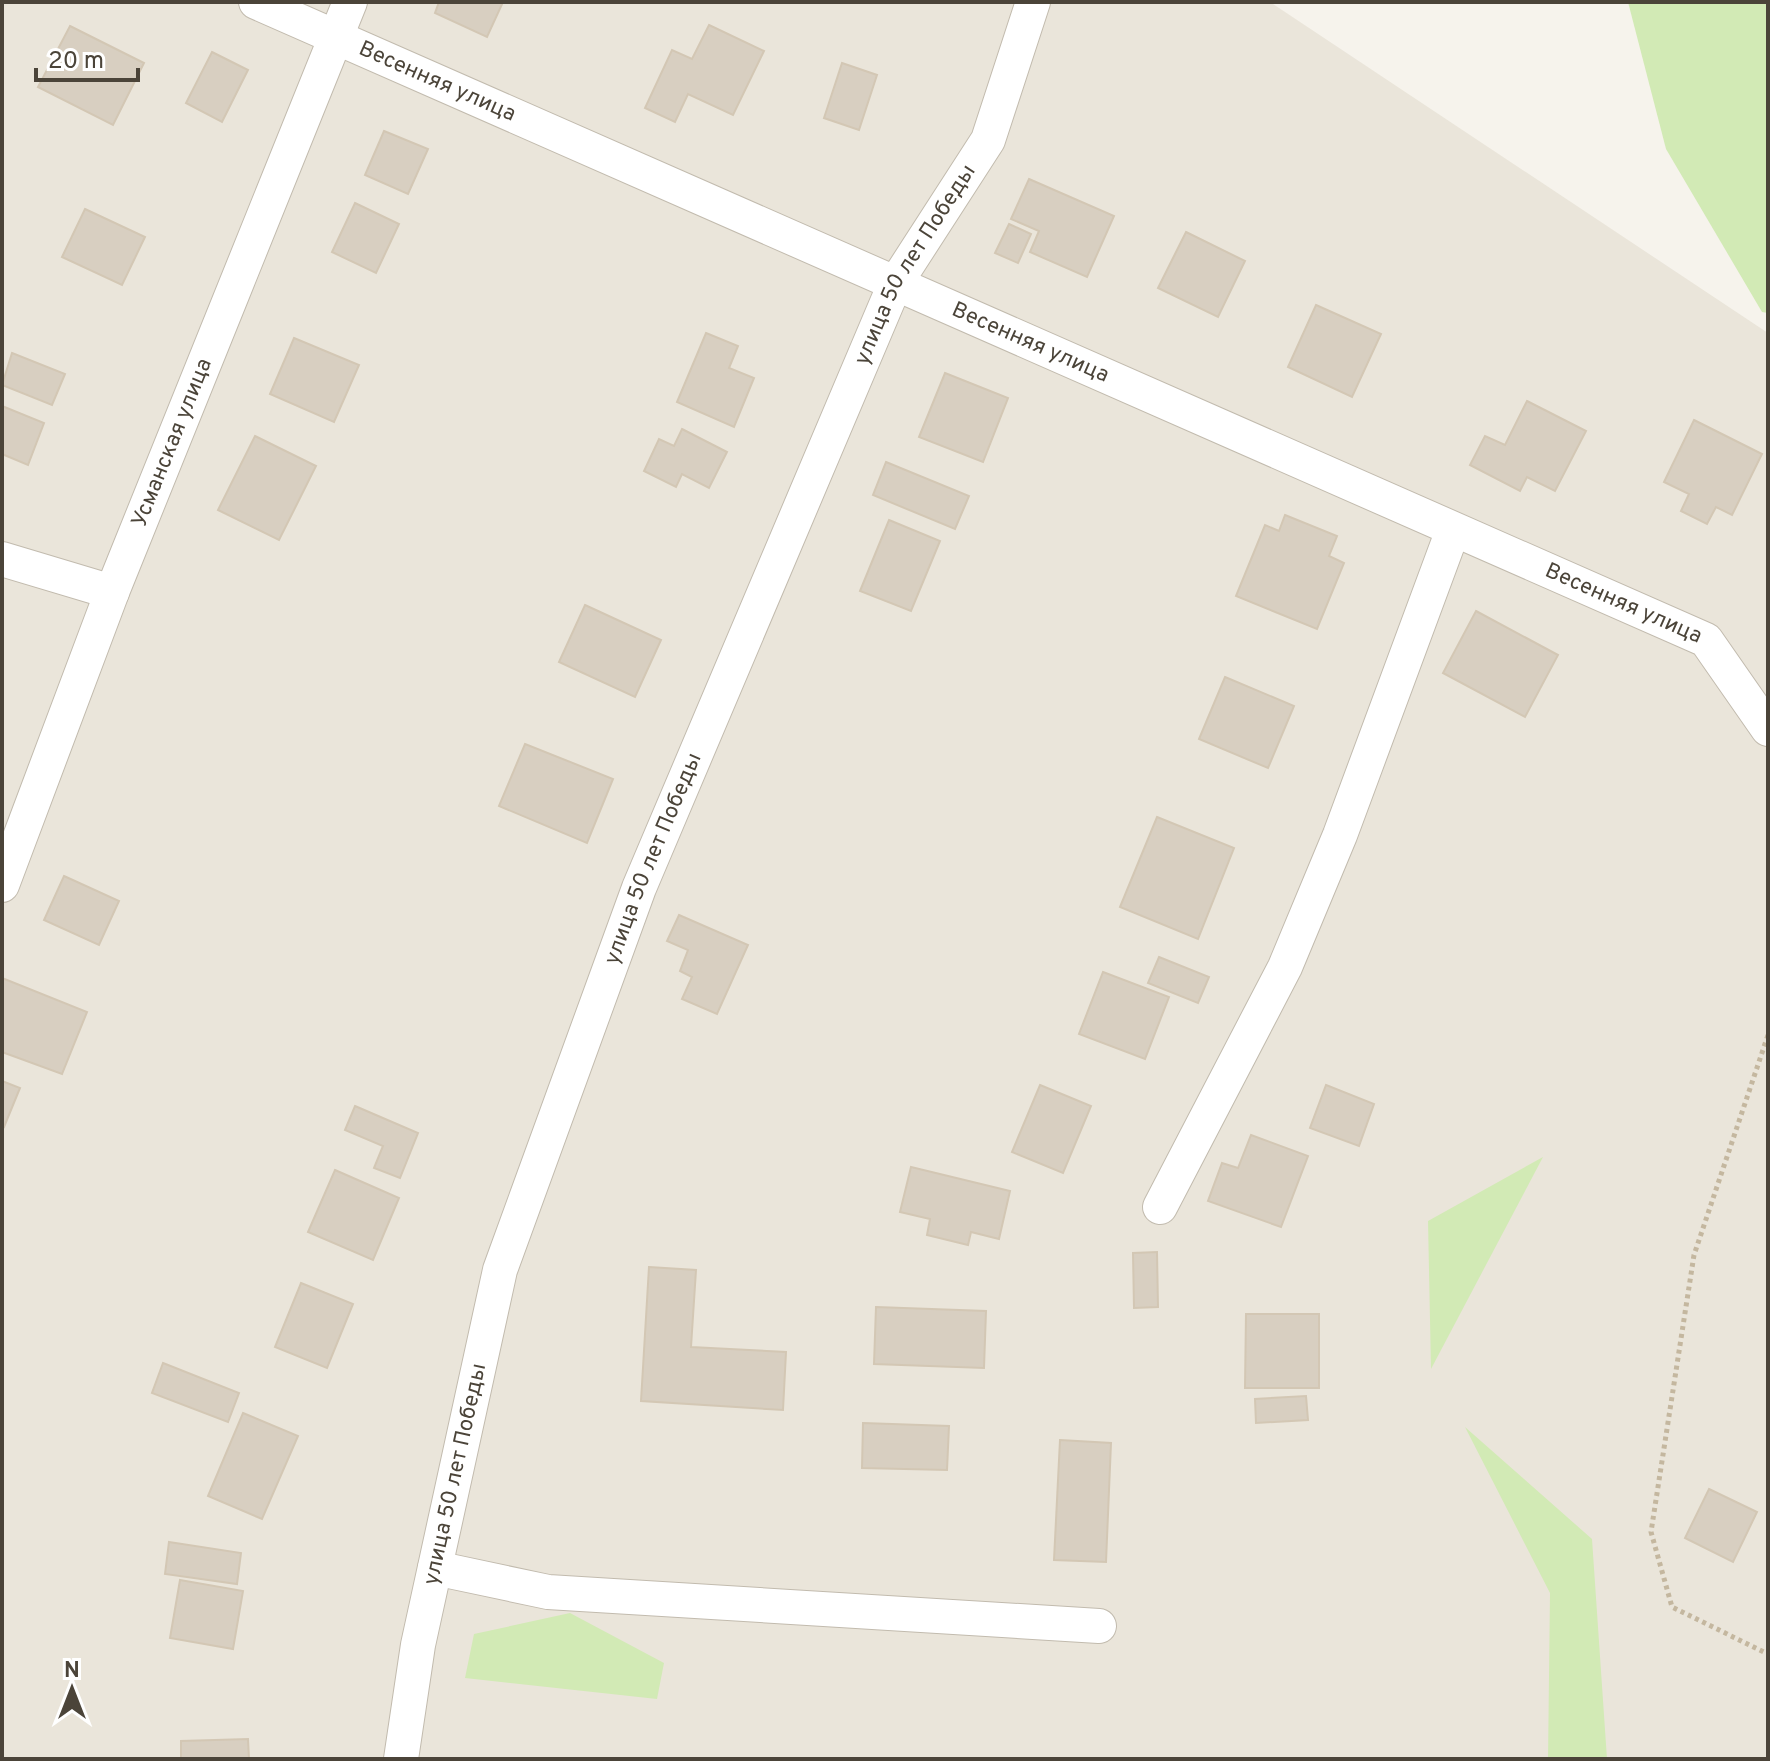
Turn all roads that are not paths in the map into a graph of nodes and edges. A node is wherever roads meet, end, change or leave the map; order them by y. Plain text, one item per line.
1 (256, 2) edge
2 (350, 2) edge
3 (1033, 2) edge
4 (334, 35) junction
5 (895, 284) junction
6 (1453, 530) junction
7 (2, 559) edge
8 (112, 592) junction
9 (1768, 729) edge
10 (2, 885) edge
11 (1160, 1207) dead end
12 (435, 1568) junction
13 (1099, 1626) dead end
14 (401, 1759) edge

1 - 4 street, Весенняя улица
2 - 4 street, Усманская улица
3 - 5 street, улица 50 лет Победы
4 - 5 street, Весенняя улица
4 - 8 street, Усманская улица
5 - 6 street, Весенняя улица
5 - 12 street, улица 50 лет Победы
6 - 9 street, Весенняя улица
6 - 11 street
7 - 8 street
8 - 10 street, Усманская улица
12 - 13 street
12 - 14 street, улица 50 лет Победы

